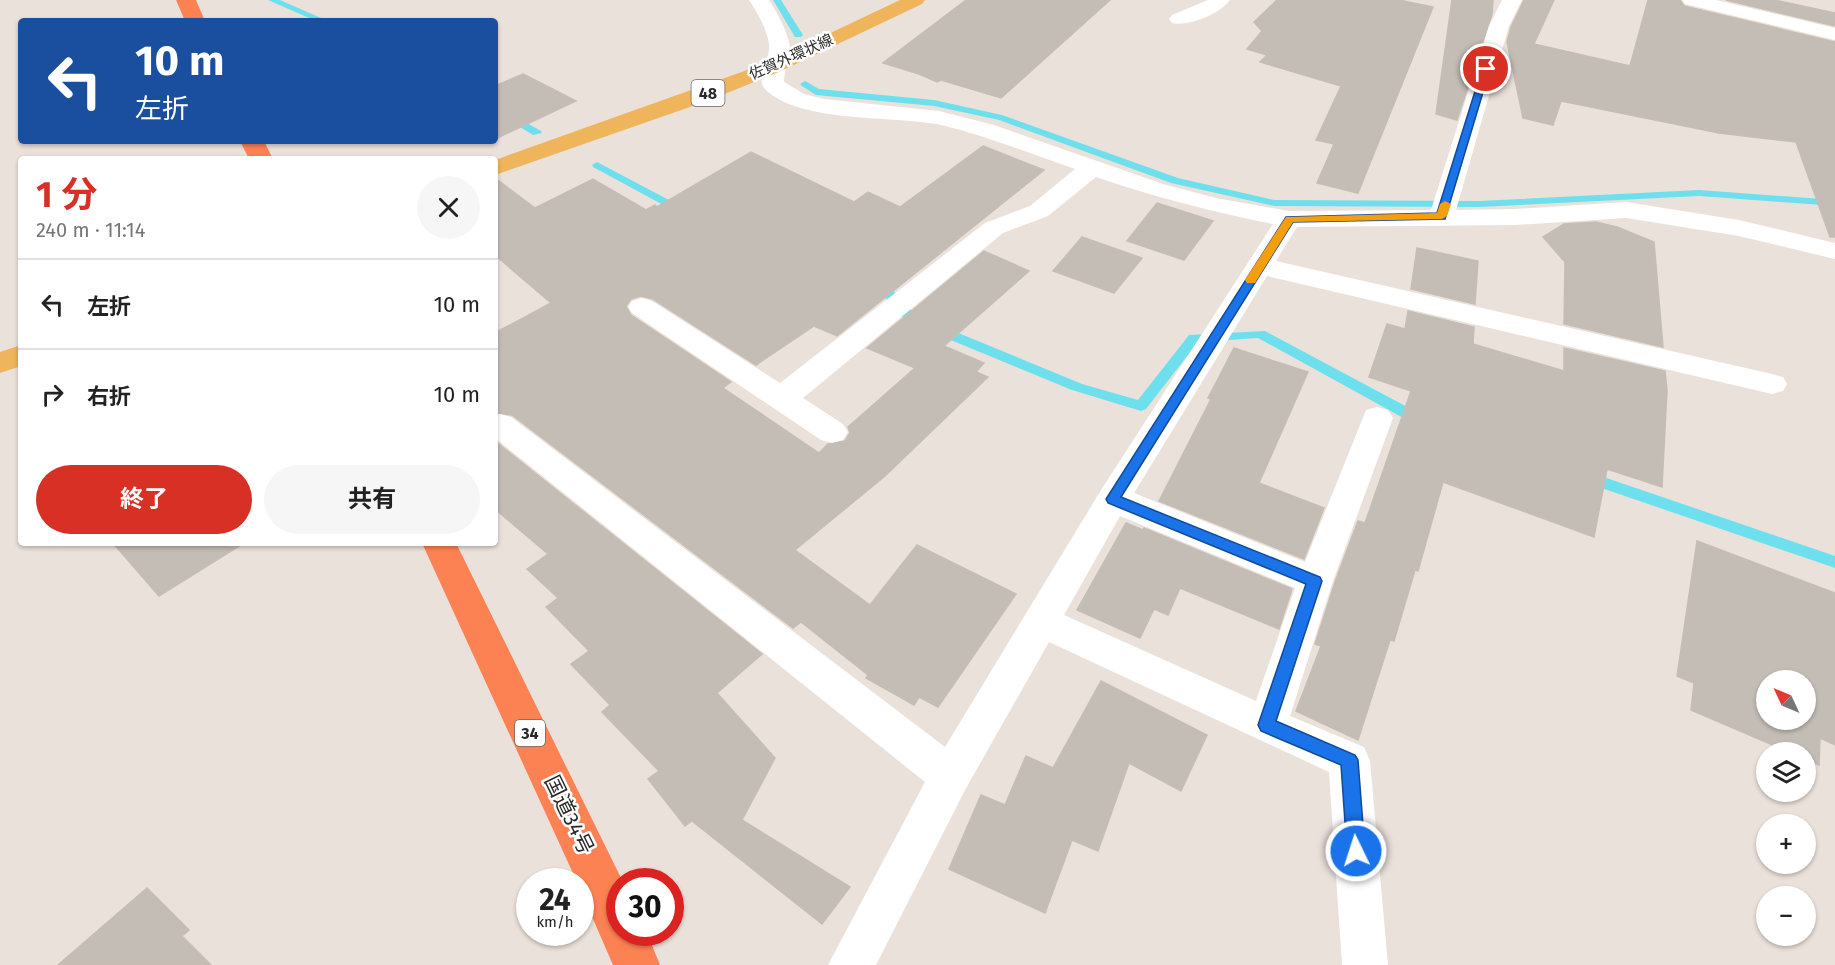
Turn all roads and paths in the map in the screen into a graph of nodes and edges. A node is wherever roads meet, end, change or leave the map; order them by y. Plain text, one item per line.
1 (186, 0) edge
2 (759, 0) edge
3 (915, 0) edge
4 (1220, 0) edge
5 (1512, 0) edge
6 (1692, 0) edge
7 (194, 18) edge
8 (1179, 19) dead end
9 (1835, 34) edge
10 (774, 67) junction
11 (498, 167) edge
12 (1093, 167) junction
13 (1445, 206) junction
14 (1289, 219) junction
15 (1835, 250) edge
16 (1260, 266) junction
17 (642, 307) dead end
18 (18, 356) edge
19 (0, 363) edge
20 (1772, 384) dead end
21 (781, 399) junction
22 (1377, 418) dead end
23 (500, 425) dead end
24 (832, 432) dead end
25 (1113, 499) junction
26 (440, 546) edge
27 (1315, 581) junction
28 (1041, 621) junction
29 (1266, 725) junction
30 (950, 776) junction
31 (606, 895) edge
32 (628, 946) edge
33 (636, 965) edge
34 (850, 965) edge
35 (1365, 965) edge

1 - 7 highway
2 - 10 street
3 - 10 main road, 佐賀外環状線 / 48
4 - 8 street
5 - 13 street
6 - 9 street
10 - 11 main road, 佐賀外環状線 / 48
10 - 12 street
12 - 14 street
12 - 21 street
13 - 14 street
13 - 15 street
14 - 16 street
16 - 20 street
16 - 25 street
17 - 21 street
18 - 19 main road
21 - 24 street
22 - 27 street
23 - 30 street
25 - 27 street
25 - 28 street
26 - 31 highway, 国道34号 / 34
27 - 29 street
28 - 29 street
28 - 30 street
29 - 35 street
30 - 34 street
32 - 33 highway

